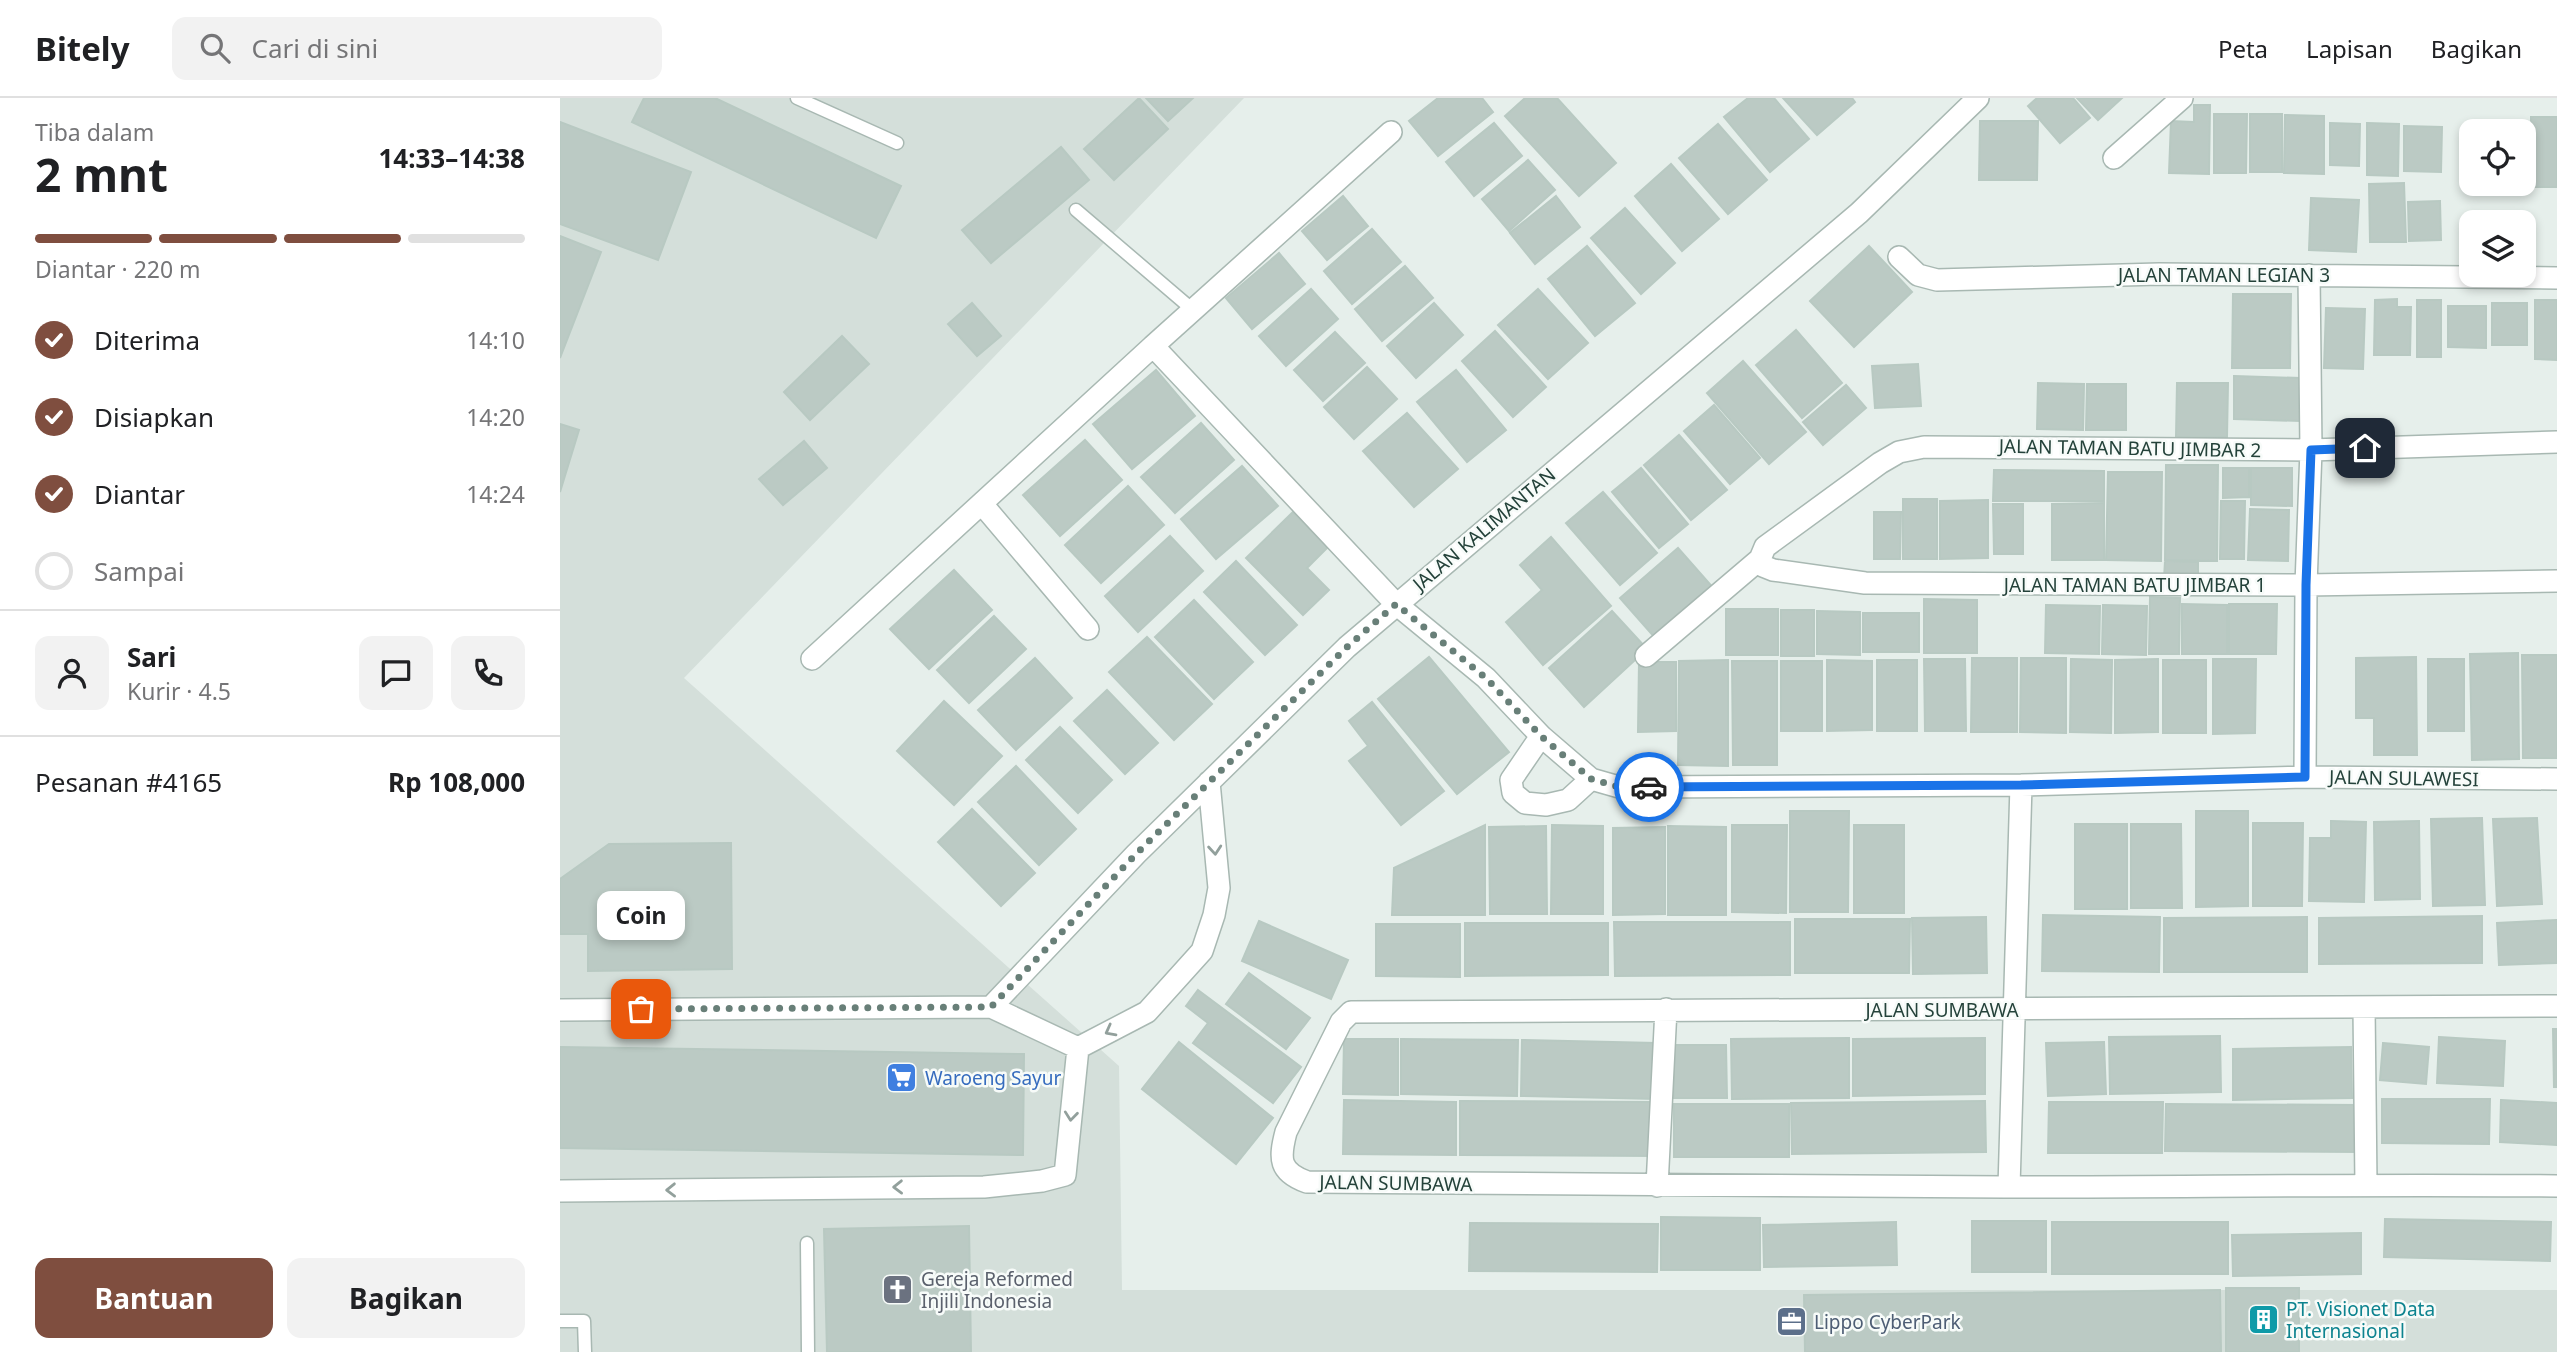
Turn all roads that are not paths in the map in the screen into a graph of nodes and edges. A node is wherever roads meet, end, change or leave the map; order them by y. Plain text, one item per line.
1 (797, 98) edge
2 (1978, 98) edge
3 (2182, 98) edge
4 (1391, 132) dead end
5 (897, 143) dead end
6 (2114, 158) dead end
7 (1076, 210) dead end
8 (1899, 257) dead end
9 (2309, 275) junction
10 (2557, 278) edge
11 (1193, 310) junction
12 (1153, 346) junction
13 (2557, 442) edge
14 (2311, 450) junction
15 (982, 504) junction
16 (1767, 564) junction
17 (2557, 581) edge
18 (2306, 585) junction
19 (1396, 604) junction
20 (1088, 629) dead end
21 (1646, 656) dead end
22 (812, 659) dead end
23 (1541, 736) junction
24 (2305, 777) junction
25 (1591, 779) junction
26 (2557, 779) edge
27 (1209, 782) junction
28 (2021, 785) junction
29 (1212, 818) junction
30 (1171, 819) junction
31 (2557, 1006) edge
32 (991, 1007) junction
33 (2364, 1007) junction
34 (1666, 1009) junction
35 (560, 1010) edge
36 (2013, 1010) junction
37 (1079, 1048) junction
38 (2366, 1184) junction
39 (1657, 1186) junction
40 (2557, 1186) edge
41 (2009, 1187) junction
42 (560, 1191) edge
43 (807, 1243) dead end
44 (560, 1321) edge
45 (584, 1352) edge
46 (808, 1352) edge

1 - 5 lane
2 - 19 street, JALAN KALIMANTAN
3 - 6 street
4 - 11 street
7 - 11 lane
8 - 9 street, JALAN TAMAN LEGIAN 3
9 - 10 street, JALAN TAMAN LEGIAN 3
9 - 14 street
11 - 12 street
12 - 15 street
12 - 19 street, JALAN SULAWESI
13 - 14 street, JALAN TAMAN BATU JIMBAR 2
14 - 16 street, JALAN TAMAN BATU JIMBAR 2
14 - 18 street
15 - 20 street
15 - 22 street
16 - 18 street, JALAN TAMAN BATU JIMBAR 1
16 - 21 street, JALAN TAMAN BATU JIMBAR 2
17 - 18 street
18 - 24 street
19 - 23 street, JALAN SULAWESI
19 - 27 street, JALAN KALIMANTAN
23 - 25 street, JALAN SULAWESI
23 - 25 street
24 - 26 street, JALAN SULAWESI
24 - 28 street, JALAN SULAWESI
25 - 28 street, JALAN SULAWESI
27 - 29 street
27 - 30 street, JALAN KALIMANTAN
28 - 36 street
29 - 30 street
29 -> 37 street
30 - 32 street, JALAN KALIMANTAN
31 - 33 street, JALAN SUMBAWA
32 - 35 street
32 - 37 street
33 - 36 street, JALAN SUMBAWA
33 - 38 street
34 - 36 street, JALAN SUMBAWA
34 - 39 street
34 - 39 street, JALAN SUMBAWA
36 - 41 street
37 -> 42 street
38 - 40 street, JALAN SUMBAWA
38 - 41 street, JALAN SUMBAWA
39 - 41 street, JALAN SUMBAWA
43 - 46 lane
44 - 45 lane

